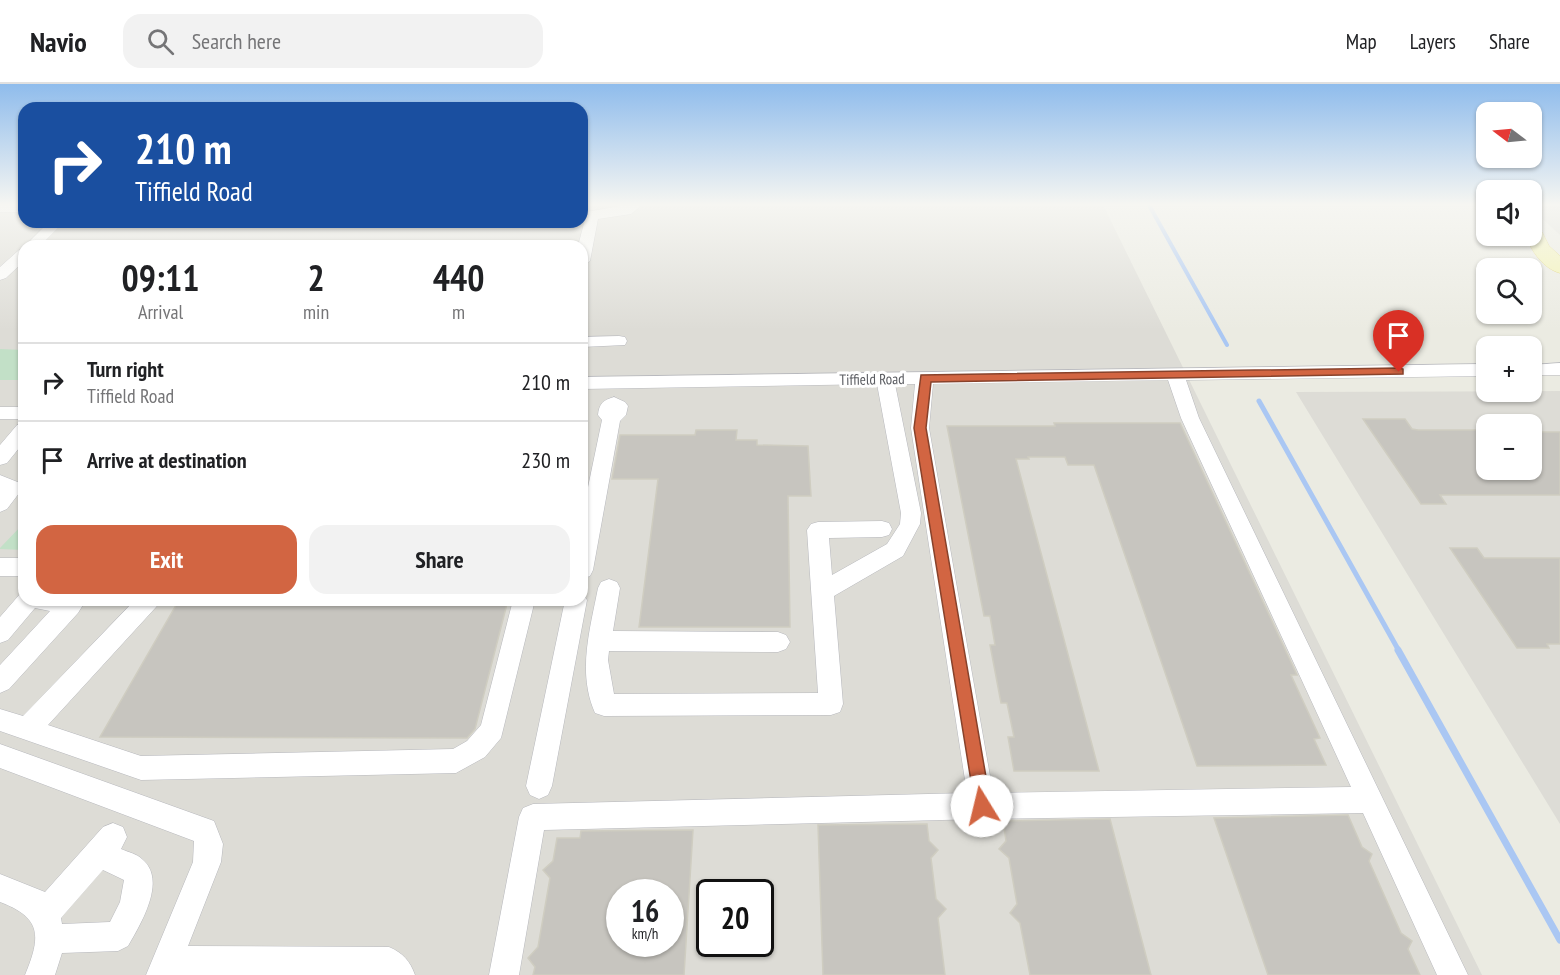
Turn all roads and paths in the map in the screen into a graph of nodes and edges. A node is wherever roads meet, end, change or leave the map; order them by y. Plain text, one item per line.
1 (1539, 247) edge
2 (18, 258) edge
3 (1560, 267) edge
4 (0, 275) edge
5 (619, 341) dead end
6 (588, 342) edge
7 (1560, 369) edge
8 (1476, 370) edge
9 (1542, 370) edge
10 (1175, 375) junction
11 (885, 378) junction
12 (925, 378) junction
13 (588, 382) edge
14 (618, 382) junction
15 (0, 413) edge
16 (18, 413) edge
17 (18, 437) edge
18 (0, 458) edge
19 (0, 482) edge
20 (0, 504) edge
21 (882, 529) dead end
22 (588, 539) edge
23 (0, 567) edge
24 (18, 567) edge
25 (609, 588) dead end
26 (822, 592) junction
27 (23, 606) edge
28 (70, 606) edge
29 (143, 606) edge
30 (523, 606) edge
31 (575, 606) edge
32 (0, 633) edge
33 (600, 641) junction
34 (778, 642) dead end
35 (0, 682) edge
36 (0, 720) edge
37 (27, 730) junction
38 (0, 756) edge
39 (539, 786) dead end
40 (1371, 800) junction
41 (982, 806) junction
42 (1, 890) edge
43 (46, 927) junction
44 (164, 968) edge
45 (40, 975) edge
46 (400, 975) edge
47 (504, 975) edge
48 (1453, 975) edge

1 - 3 main road
2 - 4 street
5 - 6 street
7 - 9 street
8 - 10 street, Tiffield Road
10 - 12 street, Tiffield Road
10 - 40 street
11 - 12 street, Tiffield Road
11 - 14 street, Tiffield Road
11 - 26 street
12 - 41 street
13 - 14 street, Tiffield Road
14 - 22 street
15 - 16 street
17 - 18 street
19 - 20 street
21 - 26 street
23 - 24 street
25 - 33 street
26 - 33 street
27 - 32 street
28 - 35 street
29 - 37 street
30 - 37 street
31 - 39 street
33 - 34 street
36 - 37 street
38 - 44 street
40 - 41 street
40 - 48 street
41 - 47 street
42 - 43 street
43 - 43 street
43 - 45 street
44 - 46 street

